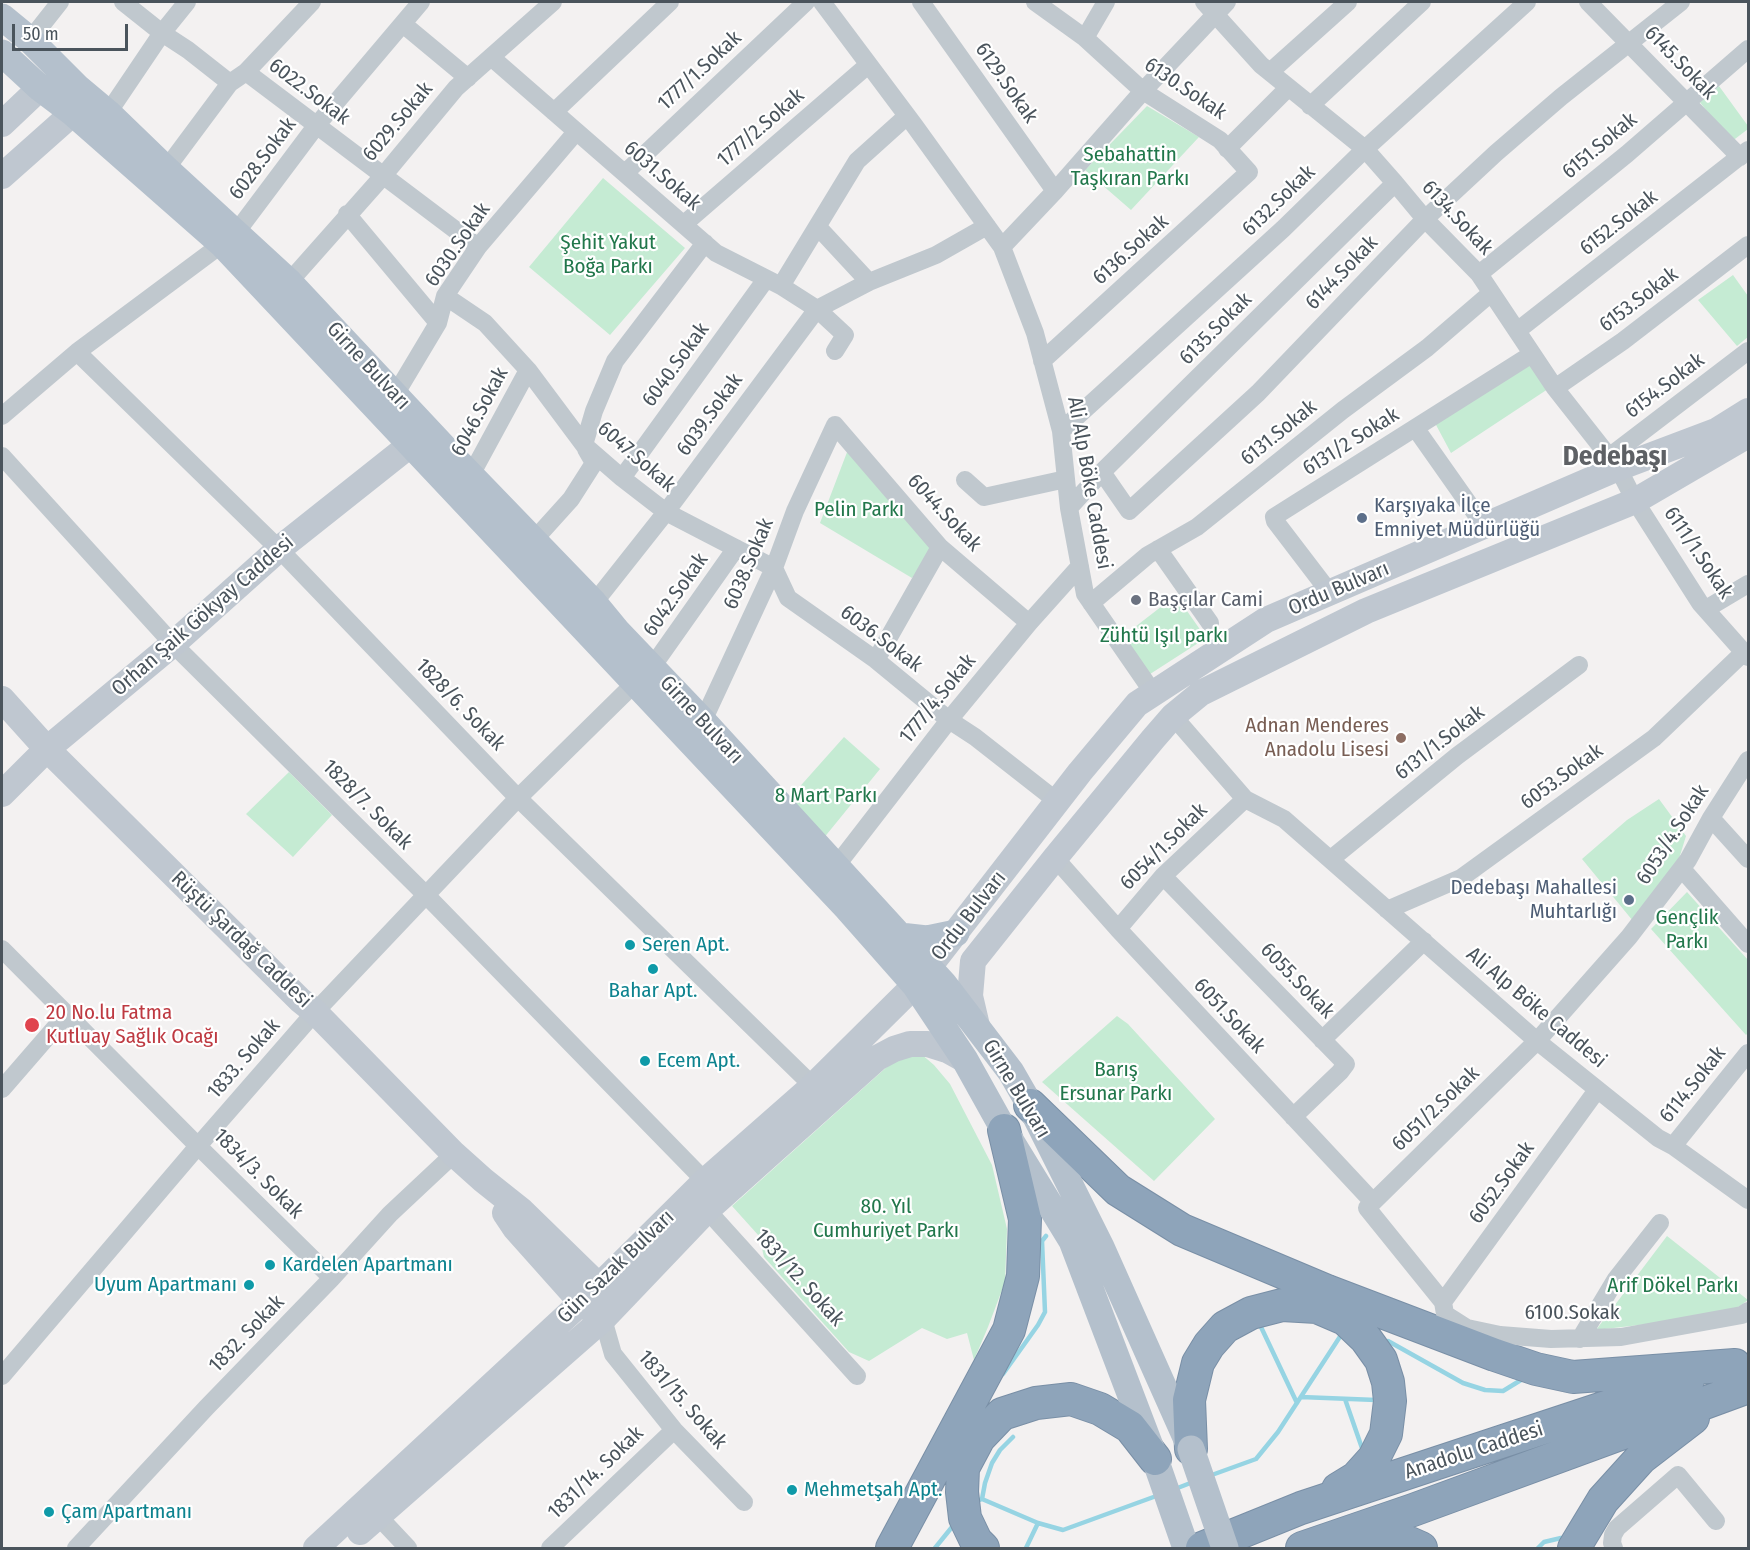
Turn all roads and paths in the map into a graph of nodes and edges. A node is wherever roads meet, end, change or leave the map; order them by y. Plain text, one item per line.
1 (60, 2) edge
2 (123, 2) edge
3 (187, 2) edge
4 (312, 2) edge
5 (421, 2) edge
6 (553, 2) edge
7 (669, 2) edge
8 (806, 2) edge
9 (822, 2) edge
10 (921, 2) edge
11 (1035, 2) edge
12 (1106, 2) edge
13 (1348, 2) edge
14 (1422, 2) edge
15 (1527, 2) edge
16 (1681, 2) edge
17 (1591, 3) edge
18 (1216, 5) edge
19 (2, 17) edge
20 (403, 24) junction
21 (162, 33) junction
22 (1085, 38) junction
23 (30, 40) junction
24 (1630, 44) junction
25 (1749, 49) edge
26 (2, 53) edge
27 (491, 57) junction
28 (868, 65) junction
29 (246, 72) junction
30 (1270, 72) junction
31 (468, 78) junction
32 (230, 83) junction
33 (40, 88) junction
34 (1288, 88) junction
35 (1143, 91) junction
36 (75, 100) junction
37 (1687, 101) junction
38 (1310, 106) junction
39 (108, 112) junction
40 (554, 112) junction
41 (907, 116) junction
42 (2, 124) edge
43 (316, 126) junction
44 (576, 132) junction
45 (1227, 149) junction
46 (1365, 149) junction
47 (1744, 154) edge
48 (166, 170) junction
49 (1250, 172) joint
50 (625, 173) junction
51 (2, 176) edge
52 (382, 176) junction
53 (1395, 183) junction
54 (1055, 191) junction
55 (347, 214) junction
56 (1425, 219) junction
57 (684, 224) junction
58 (987, 226) junction
59 (818, 227) junction
60 (228, 239) junction
61 (705, 243) junction
62 (1749, 245) edge
63 (478, 247) junction
64 (1002, 247) junction
65 (1479, 274) junction
66 (289, 282) junction
67 (774, 282) junction
68 (869, 282) junction
69 (1491, 292) junction
70 (445, 297) junction
71 (816, 309) junction
72 (438, 323) junction
73 (1517, 331) junction
74 (835, 351) dead end
75 (1749, 351) edge
76 (77, 352) junction
77 (1532, 354) junction
78 (1042, 361) junction
79 (528, 370) junction
80 (1555, 388) junction
81 (395, 395) junction
82 (1749, 411) edge
83 (2, 416) edge
84 (835, 425) joint
85 (1416, 429) junction
86 (1061, 431) junction
87 (1749, 435) edge
88 (410, 445) junction
89 (584, 445) junction
90 (2, 456) edge
91 (1613, 463) junction
92 (1102, 472) junction
93 (471, 475) junction
94 (622, 478) junction
95 (1066, 479) junction
96 (965, 480) dead end
97 (1635, 501) junction
98 (1069, 508) junction
99 (666, 512) junction
100 (1485, 527) junction
101 (495, 535) junction
102 (534, 540) junction
103 (940, 547) junction
104 (736, 548) junction
105 (279, 549) junction
106 (1158, 549) junction
107 (1080, 567) junction
108 (774, 568) junction
109 (1749, 584) edge
110 (1330, 593) junction
111 (594, 603) junction
112 (1091, 603) junction
113 (1706, 609) junction
114 (1029, 623) junction
115 (1210, 623) dead end
116 (173, 644) junction
117 (1746, 654) edge
118 (876, 660) junction
119 (1579, 665) dead end
120 (644, 675) junction
121 (1154, 694) junction
122 (2, 699) edge
123 (1173, 716) junction
124 (949, 720) junction
125 (703, 721) junction
126 (46, 749) junction
127 (1749, 760) edge
128 (2, 794) edge
129 (518, 798) junction
130 (1245, 799) junction
131 (1058, 802) junction
132 (1711, 818) junction
133 (1054, 858) junction
134 (1331, 859) junction
135 (1749, 859) edge
136 (837, 865) junction
137 (1682, 869) junction
138 (1163, 876) junction
139 (426, 895) junction
140 (1387, 910) junction
141 (1118, 929) junction
142 (956, 933) junction
143 (900, 936) junction
144 (1424, 941) junction
145 (1749, 944) edge
146 (2, 949) edge
147 (922, 976) junction
148 (315, 1012) junction
149 (67, 1014) junction
150 (976, 1026) junction
151 (1323, 1040) junction
152 (1537, 1041) junction
153 (1749, 1053) edge
154 (965, 1060) junction
155 (813, 1086) junction
156 (2, 1089) edge
157 (1597, 1090) junction
158 (1030, 1105) junction
159 (1293, 1117) junction
160 (1004, 1130) junction
161 (198, 1146) junction
162 (1673, 1146) junction
163 (454, 1154) junction
164 (705, 1181) junction
165 (1749, 1200) edge
166 (1370, 1205) junction
167 (708, 1210) junction
168 (1660, 1223) dead end
169 (332, 1278) junction
170 (590, 1294) junction
171 (1443, 1302) junction
172 (1749, 1311) edge
173 (603, 1319) junction
174 (1580, 1339) junction
175 (2, 1376) edge
176 (856, 1376) dead end
177 (1742, 1376) edge
178 (674, 1430) junction
179 (1191, 1449) junction
180 (1155, 1459) junction
181 (744, 1502) dead end
182 (1301, 1508) junction
183 (378, 1515) junction
184 (1716, 1521) dead end
185 (76, 1548) edge
186 (316, 1548) edge
187 (342, 1548) edge
188 (408, 1548) edge
189 (550, 1548) edge
190 (892, 1548) edge
191 (982, 1548) edge
192 (1186, 1548) edge
193 (1202, 1548) edge
194 (1225, 1548) edge
195 (1303, 1548) edge
196 (1421, 1548) edge
197 (1574, 1548) edge
198 (1614, 1548) edge

1 - 23 street
2 - 21 street
3 - 21 street
4 - 29 street
5 - 20 street, 6028.Sokak
6 - 27 street, 6029.Sokak
7 - 40 street
8 - 50 street, 1777/1.Sokak
9 - 28 street, Ali Alp Böke Caddesi
10 - 54 street, 6129.Sokak
11 - 22 street, 6130.Sokak
12 - 22 street
13 - 30 street
14 - 38 street
15 - 46 street, 6132.Sokak
16 - 24 street, 6144.Sokak
17 - 24 street, 6145.Sokak
18 - 30 street, 6134.Sokak
18 - 35 street
19 - 23 main road, Girne Bulvarı
20 - 31 street
20 - 43 street, 6028.Sokak
21 - 32 street
21 - 39 street
22 - 35 street, 6130.Sokak
23 - 36 main road, Girne Bulvarı
24 - 37 street, 6145.Sokak
24 - 56 street, 6144.Sokak
25 - 37 street, 6151.Sokak
26 - 33 main road
27 - 31 street, 6029.Sokak
27 - 40 street, 6031.Sokak
28 - 41 street, Ali Alp Böke Caddesi
28 - 57 street, 1777/2.Sokak
29 - 32 street, 6022.Sokak
29 - 43 street, 6022.Sokak
30 - 34 street, 6134.Sokak
31 - 52 street, 6029.Sokak
32 - 48 street, 6022.Sokak
33 - 36 main road
33 - 42 main road
34 - 38 street, 6134.Sokak
34 - 45 street
35 - 45 street, 6130.Sokak
35 - 54 street
36 - 39 main road, Girne Bulvarı
36 - 51 main road
36 - 60 main road, Girne Bulvarı
37 - 47 street, 6145.Sokak
37 - 65 street, 6151.Sokak
38 - 46 street, 6134.Sokak
39 - 48 main road, Girne Bulvarı
40 - 44 street, 6031.Sokak
41 - 58 street, Ali Alp Böke Caddesi
41 - 59 street, 6040.Sokak
43 - 52 street, 6022.Sokak
43 - 60 street, 6028.Sokak
44 - 50 street, 6031.Sokak
44 - 63 street, 6030.Sokak
45 - 49 street, 6130.Sokak
46 - 53 street, 6134.Sokak
46 - 86 street, 6132.Sokak
47 - 73 street, 6152.Sokak
48 - 60 main road, Girne Bulvarı
49 - 78 street, 6136.Sokak
50 - 57 street, 6031.Sokak
52 - 55 street, 6029.Sokak
52 - 63 street, 6022.Sokak
53 - 56 street, 6134.Sokak
53 - 92 street, 6135.Sokak
54 - 64 street
55 - 66 street, 6029.Sokak
55 - 72 street
56 - 65 street, 6134.Sokak
56 - 92 street, 6144.Sokak
57 - 61 street, 6031.Sokak
58 - 64 street, Ali Alp Böke Caddesi
58 - 68 street, 6039.Sokak
59 - 67 street, 6040.Sokak
59 - 68 street
60 - 66 main road, Girne Bulvarı
60 - 76 street, 6028.Sokak
60 - 88 main road, Girne Bulvarı
61 - 67 street, 6031.Sokak
61 - 89 street
62 - 80 street, 6153.Sokak
63 - 70 street, 6030.Sokak
64 - 78 street, Ali Alp Böke Caddesi
65 - 69 street, 6134.Sokak
66 - 81 main road, Girne Bulvarı
67 - 71 street, 6031.Sokak
67 - 94 street, 6040.Sokak
68 - 71 street, 6039.Sokak
69 - 73 street, 6134.Sokak
69 - 106 street, 6131.Sokak
70 - 72 street, 6030.Sokak
70 - 79 street, 6047.Sokak
71 - 74 street
71 - 99 street, 6039.Sokak
72 - 81 street, 6030.Sokak
73 - 77 street, 6134.Sokak
75 - 91 street, 6154.Sokak
76 - 83 street, 6028.Sokak
76 - 105 street, 1828/6. Sokak
77 - 80 street, 6134.Sokak
77 - 85 street, 6131/2 Sokak
78 - 86 street, Ali Alp Böke Caddesi
79 - 89 street, 6047.Sokak
79 - 93 street, 6046.Sokak
80 - 91 street, 6134.Sokak
81 - 93 main road, Girne Bulvarı
82 - 91 main road, Ordu Bulvarı
84 - 103 street, 6044.Sokak
84 - 108 street, 6038.Sokak
85 - 100 street
85 - 110 street, 6131/2 Sokak
86 - 95 street, Ali Alp Böke Caddesi
87 - 97 main road, Ordu Bulvarı
88 - 101 main road, Girne Bulvarı
88 - 105 main road, Orhan Şaik Gökyay Caddesi
89 - 94 street, 6047.Sokak
89 - 102 street
90 - 116 street, 1828/7. Sokak
91 - 97 street, 6134.Sokak
91 - 100 main road, Ordu Bulvarı
92 - 98 street, 6135.Sokak
93 - 102 main road, Girne Bulvarı
94 - 99 street, 6047.Sokak
95 - 96 street
95 - 98 street, Ali Alp Böke Caddesi
97 - 113 street, 6111/1.Sokak
97 - 123 main road, Ordu Bulvarı
98 - 107 street, Ali Alp Böke Caddesi
99 - 104 street, 6047.Sokak
99 - 111 street, 6039.Sokak
100 - 110 main road, Ordu Bulvarı
101 - 102 main road
101 - 120 main road, Girne Bulvarı
102 - 111 main road, Girne Bulvarı
103 - 114 street, 6044.Sokak
103 - 118 street
104 - 108 street, 6047.Sokak
104 - 120 street, 6042.Sokak
105 - 116 main road, Orhan Şaik Gökyay Caddesi
105 - 129 street, 1828/6. Sokak
106 - 112 street, 6131.Sokak
106 - 115 street
107 - 112 street, Ali Alp Böke Caddesi
107 - 114 street, 1777/4.Sokak
108 - 118 street, 6036.Sokak
108 - 125 street, 6038.Sokak
109 - 113 street
110 - 121 main road, Ordu Bulvarı
111 - 120 main road, Girne Bulvarı
112 - 121 street, Ali Alp Böke Caddesi
113 - 117 street, 6111/1.Sokak
114 - 124 street, 1777/4.Sokak
116 - 126 main road, Orhan Şaik Gökyay Caddesi
116 - 139 street, 1828/7. Sokak
117 - 140 street, 6053.Sokak
118 - 124 street, 6036.Sokak
119 - 134 street, 6131/1.Sokak
120 - 125 main road, Girne Bulvarı
120 - 129 street, 1833. Sokak
120 - 147 main road, Girne Bulvarı
121 - 131 main road, Ordu Bulvarı
122 - 126 main road, Rüştü Şardağ Caddesi
123 - 130 street, Ali Alp Böke Caddesi
123 - 133 main road, Ordu Bulvarı
124 - 131 street, 6036.Sokak
124 - 136 street, 1777/4.Sokak
125 - 136 main road, Girne Bulvarı
126 - 128 main road, Orhan Şaik Gökyay Caddesi
126 - 148 main road, Rüştü Şardağ Caddesi
127 - 132 street, 6053/4.Sokak
129 - 139 street, 1833. Sokak
129 - 155 street, 1828/6. Sokak
130 - 134 street, Ali Alp Böke Caddesi
130 - 138 street, 6054/1.Sokak
131 - 142 main road, Ordu Bulvarı
132 - 135 street
132 - 137 street, 6053/4.Sokak
133 - 141 street, 6051.Sokak
133 - 150 main road, Ordu Bulvarı
134 - 140 street, Ali Alp Böke Caddesi
136 - 143 main road, Girne Bulvarı
137 - 145 street
137 - 152 street, 6053/4.Sokak
138 - 141 street, 6054/1.Sokak
138 - 151 street, 6055.Sokak
139 - 148 street, 1833. Sokak
139 - 164 street, 1828/7. Sokak
140 - 144 street, Ali Alp Böke Caddesi
141 - 159 street, 6051.Sokak
142 - 143 main road
142 - 147 main road, Ordu Bulvarı
143 - 147 main road, Girne Bulvarı
144 - 151 street
144 - 152 street, Ali Alp Böke Caddesi
146 - 149 street, 1834/3. Sokak
147 - 150 main road, Girne Bulvarı
147 - 154 main road, Girne Bulvarı
147 - 155 main road, Gün Sazak Bulvarı
148 - 161 street, 1833. Sokak
148 - 163 main road, Rüştü Şardağ Caddesi
149 - 156 street
149 - 161 street, 1834/3. Sokak
150 - 158 main road, Girne Bulvarı
151 - 159 street, 6055.Sokak
152 - 157 street, Ali Alp Böke Caddesi
152 - 166 street, 6051/2.Sokak
153 - 162 street, 6114.Sokak
154 - 160 main road, Girne Bulvarı
154 - 167 main road, Gün Sazak Bulvarı
155 - 164 main road, Gün Sazak Bulvarı
157 - 162 street, Ali Alp Böke Caddesi
157 - 171 street, 6052.Sokak
158 - 177 highway
158 - 179 main road, Girne Bulvarı
159 - 166 street, 6051.Sokak
160 - 180 main road, Girne Bulvarı
160 - 190 highway
161 - 169 street, 1834/3. Sokak
161 - 175 street, 1833. Sokak
162 - 165 street, Ali Alp Böke Caddesi
163 - 169 street, 1832. Sokak
163 - 170 main road, Rüştü Şardağ Caddesi
164 - 170 main road, Gün Sazak Bulvarı
166 - 171 street, 6100.Sokak
167 - 173 main road, Gün Sazak Bulvarı
167 - 176 street, 1831/12. Sokak
168 - 174 street
169 - 185 street, 1832. Sokak
170 - 173 main road, Rüştü Şardağ Caddesi
170 - 186 main road, Gün Sazak Bulvarı
171 - 174 street, 6100.Sokak
172 - 174 street, 6100.Sokak
173 - 178 street, 1831/15. Sokak
173 - 183 main road, Gün Sazak Bulvarı
177 - 182 highway, Anadolu Caddesi
177 - 195 highway, Anadolu Caddesi
177 - 197 highway
178 - 181 street, 1831/15. Sokak
178 - 189 street, 1831/14. Sokak
179 - 182 highway
179 - 194 main road, Girne Bulvarı, bridge
180 - 191 highway
180 - 192 main road, Girne Bulvarı
182 - 193 highway, Anadolu Caddesi
183 - 187 main road, Gün Sazak Bulvarı
183 - 188 street
184 - 198 street
195 - 196 highway

